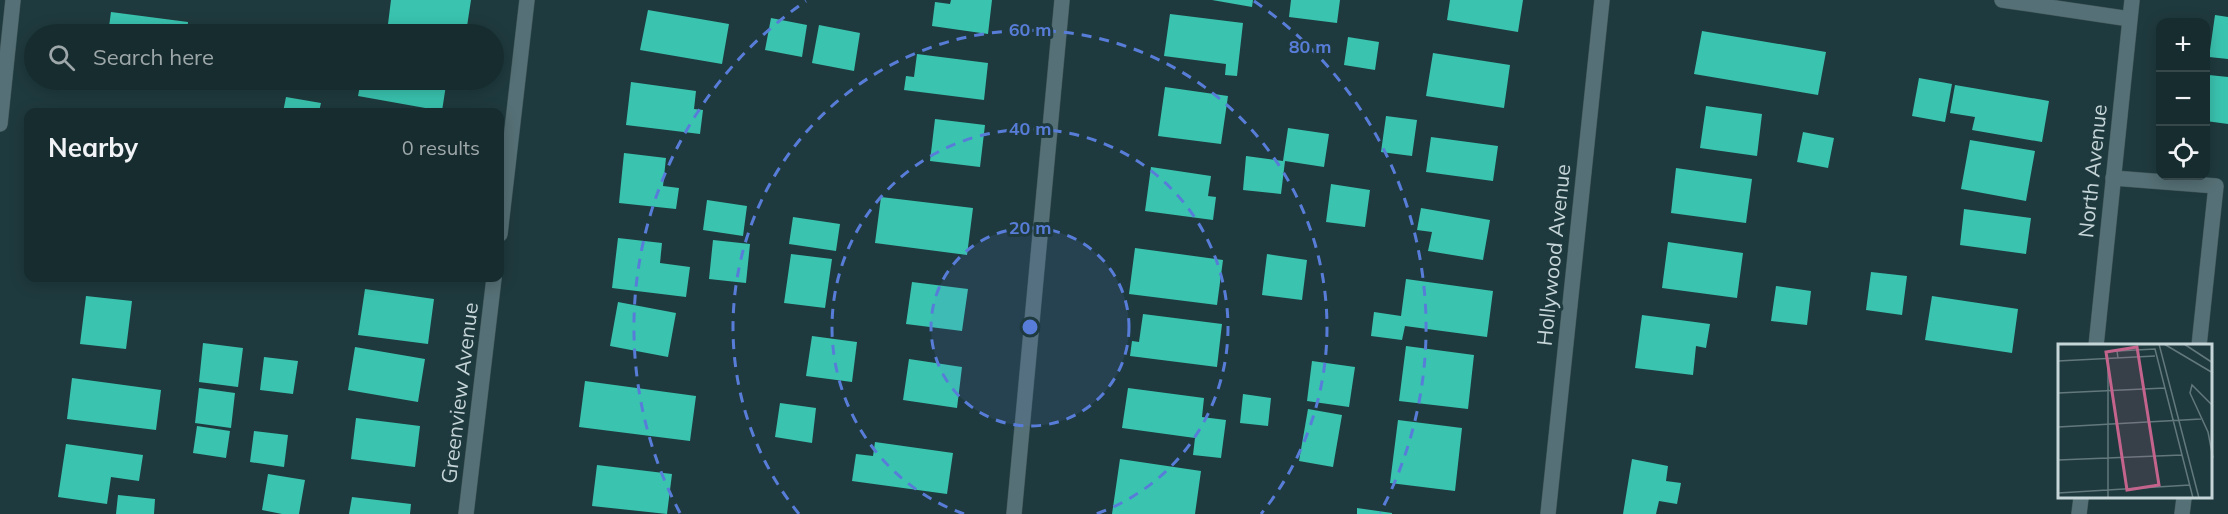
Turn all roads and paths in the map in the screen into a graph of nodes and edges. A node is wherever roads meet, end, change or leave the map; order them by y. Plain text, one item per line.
1 (12, 0) edge
2 (527, 0) edge
3 (1062, 0) edge
4 (1602, 0) edge
5 (2002, 0) edge
6 (2132, 0) edge
7 (2130, 20) junction
8 (0, 124) edge
9 (2113, 178) junction
10 (504, 199) edge
11 (494, 282) edge
12 (2096, 344) edge
13 (2199, 344) edge
14 (2081, 499) edge
15 (2184, 499) edge
16 (466, 514) edge
17 (1014, 514) edge
18 (1548, 514) edge
19 (2079, 514) edge
20 (2182, 514) edge

1 - 8 street
2 - 10 street
3 - 17 street
4 - 18 street, Hollywood Avenue
5 - 7 street
6 - 7 street, North Avenue
7 - 9 street, North Avenue
9 - 12 street, North Avenue
9 - 13 street
11 - 16 street, Greenview Avenue
14 - 19 street
15 - 20 street

